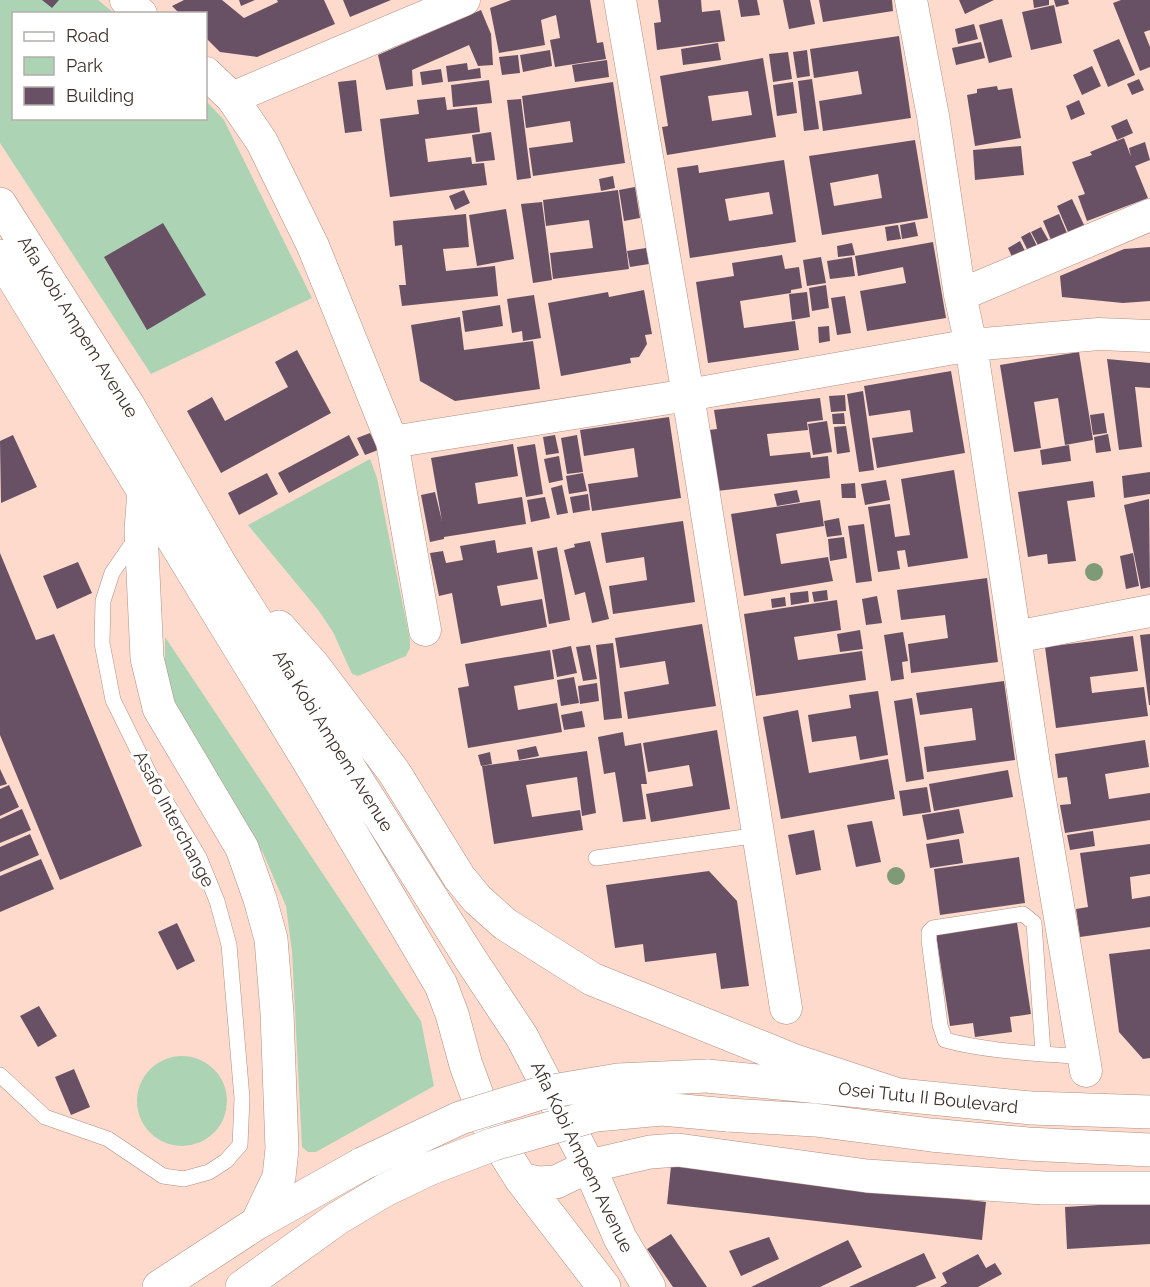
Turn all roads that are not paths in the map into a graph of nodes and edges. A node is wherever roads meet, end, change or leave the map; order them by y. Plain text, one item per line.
1 (126, 0) edge
2 (464, 0) edge
3 (620, 0) edge
4 (912, 0) edge
5 (139, 12) edge
6 (207, 74) edge
7 (232, 98) junction
8 (0, 204) edge
9 (1150, 215) edge
10 (0, 255) edge
11 (960, 295) junction
12 (1150, 336) edge
13 (971, 345) junction
14 (688, 395) junction
15 (392, 442) junction
16 (144, 491) junction
17 (141, 530) junction
18 (220, 564) junction
19 (1150, 611) edge
20 (425, 630) dead end
21 (1015, 638) junction
22 (759, 835) junction
23 (596, 858) dead end
24 (786, 1008) dead end
25 (1043, 1053) junction
26 (1085, 1064) joint
27 (0, 1075) edge
28 (898, 1095) junction
29 (1150, 1112) edge
30 (1150, 1150) edge
31 (588, 1166) junction
32 (521, 1179) junction
33 (1150, 1188) edge
34 (257, 1223) junction
35 (159, 1287) edge
36 (242, 1287) edge
37 (604, 1287) edge
38 (649, 1287) edge

1 - 5 street
2 - 7 street
3 - 14 street
4 - 11 street
6 - 7 street
7 - 15 street
8 - 18 main road, Afia Kobi Ampem Avenue
9 - 11 street
10 - 16 main road, Afia Kobi Ampem Avenue
11 - 13 street
12 - 13 street
13 - 14 street
13 - 21 street
14 - 15 street
14 - 22 street
15 - 20 street
16 - 17 main road
16 - 32 main road, Afia Kobi Ampem Avenue
17 - 27 lane, Asafo Interchange
17 - 34 main road
18 - 28 main road
18 - 31 main road, Afia Kobi Ampem Avenue
19 - 21 street
21 - 26 street
22 - 23 lane
22 - 24 street
25 - 25 lane
25 - 26 lane
28 - 29 main road, Osei Tutu II Boulevard
28 - 34 main road, Osei Tutu II Boulevard, bridge
30 - 36 main road, Osei Tutu II Boulevard, bridge
31 - 32 main road
31 - 33 main road
31 - 38 main road, Afia Kobi Ampem Avenue
32 - 37 main road, Afia Kobi Ampem Avenue
34 - 35 main road

